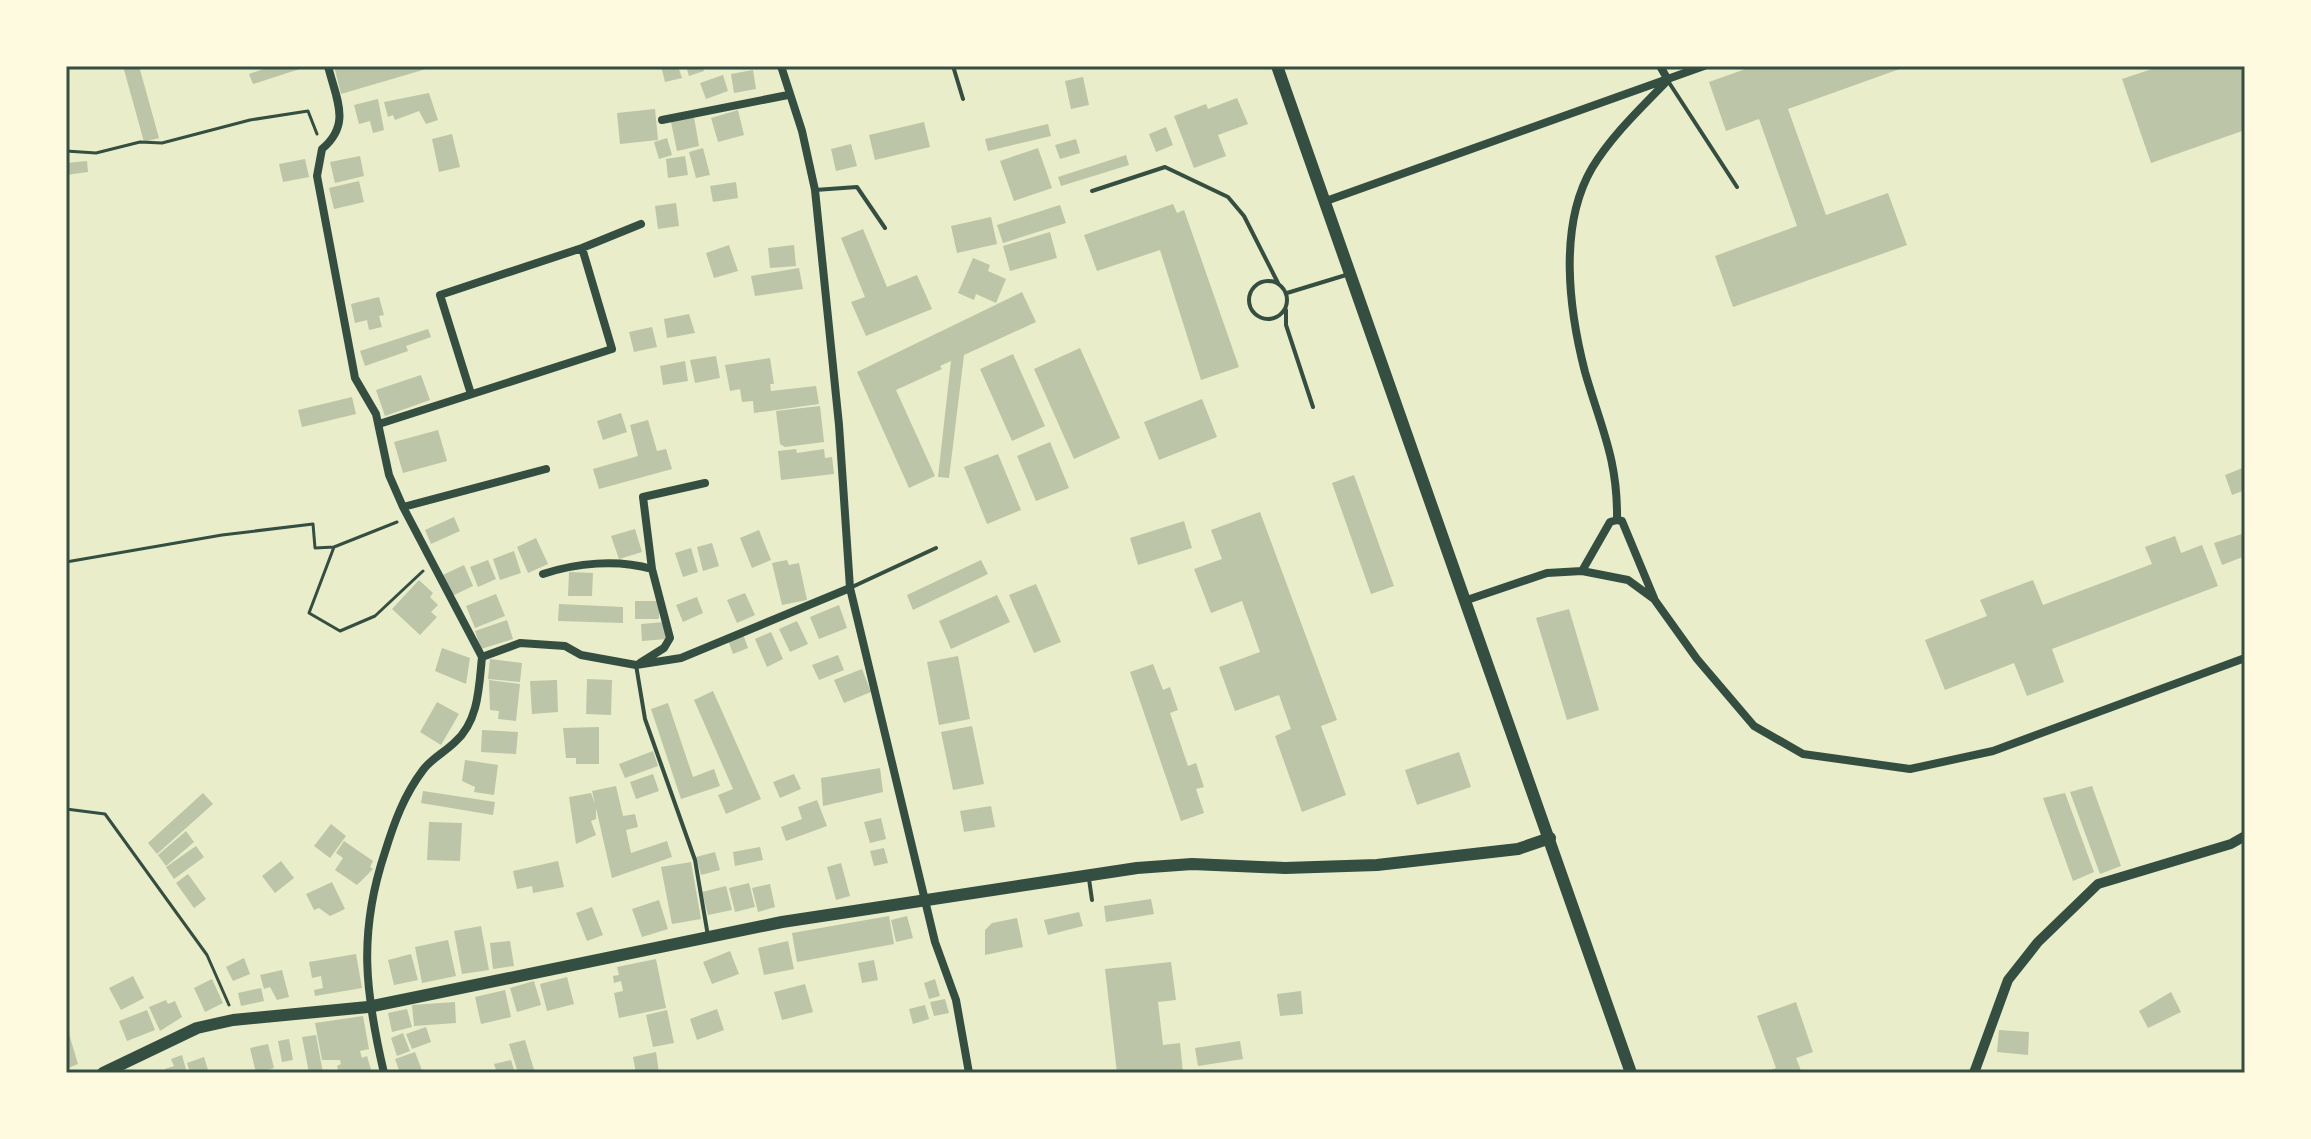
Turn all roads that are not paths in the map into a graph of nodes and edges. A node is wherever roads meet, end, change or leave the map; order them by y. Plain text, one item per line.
1 (328, 66) edge
2 (781, 66) edge
3 (953, 66) edge
4 (1277, 66) edge
5 (1660, 66) edge
6 (1704, 66) edge
7 (1668, 80) junction
8 (788, 95) junction
9 (963, 99) dead end
10 (662, 120) dead end
11 (1737, 187) dead end
12 (815, 190) junction
13 (1092, 191) dead end
14 (1326, 201) junction
15 (641, 224) dead end
16 (885, 228) dead end
17 (582, 248) junction
18 (1352, 273) junction
19 (1278, 283) junction
20 (1287, 293) junction
21 (1286, 308) junction
22 (471, 394) junction
23 (1313, 407) dead end
24 (379, 424) junction
25 (546, 469) dead end
26 (705, 483) dead end
27 (403, 507) junction
28 (1617, 520) junction
29 (936, 548) dead end
30 (652, 569) junction
31 (1582, 571) junction
32 (543, 574) dead end
33 (850, 588) junction
34 (1654, 599) junction
35 (1467, 600) junction
36 (482, 657) junction
37 (2245, 658) edge
38 (636, 665) junction
39 (2245, 836) edge
40 (1550, 838) junction
41 (1089, 875) junction
42 (927, 899) junction
43 (1092, 900) dead end
44 (709, 937) junction
45 (368, 1007) junction
46 (103, 1073) edge
47 (384, 1073) edge
48 (969, 1073) edge
49 (1631, 1073) edge
50 (1974, 1073) edge

1 - 24 street
2 - 8 street
3 - 9 lane
4 - 14 main road
5 - 7 street
6 - 7 street
7 - 11 lane
7 - 14 street
7 - 28 street
8 - 10 street
8 - 12 street
12 - 16 lane
12 - 33 street
13 - 19 lane
14 - 18 main road
15 - 17 street
17 - 22 street
17 - 22 street
18 - 20 lane
18 - 35 main road
19 - 20 lane
19 - 21 lane
20 - 21 lane
21 - 23 lane
22 - 24 street
24 - 27 street
25 - 27 street
26 - 30 street
27 - 36 street
28 - 31 street
28 - 34 street
29 - 33 lane
30 - 32 street
30 - 38 street
31 - 34 street
31 - 35 street
33 - 38 street
33 - 42 street
34 - 37 street
35 - 40 main road
36 - 38 street
36 - 45 street
38 - 44 lane
39 - 50 street
40 - 41 main road
40 - 49 main road
41 - 42 main road
41 - 43 lane
42 - 44 main road
42 - 48 street
44 - 45 main road
45 - 46 main road
45 - 47 street

